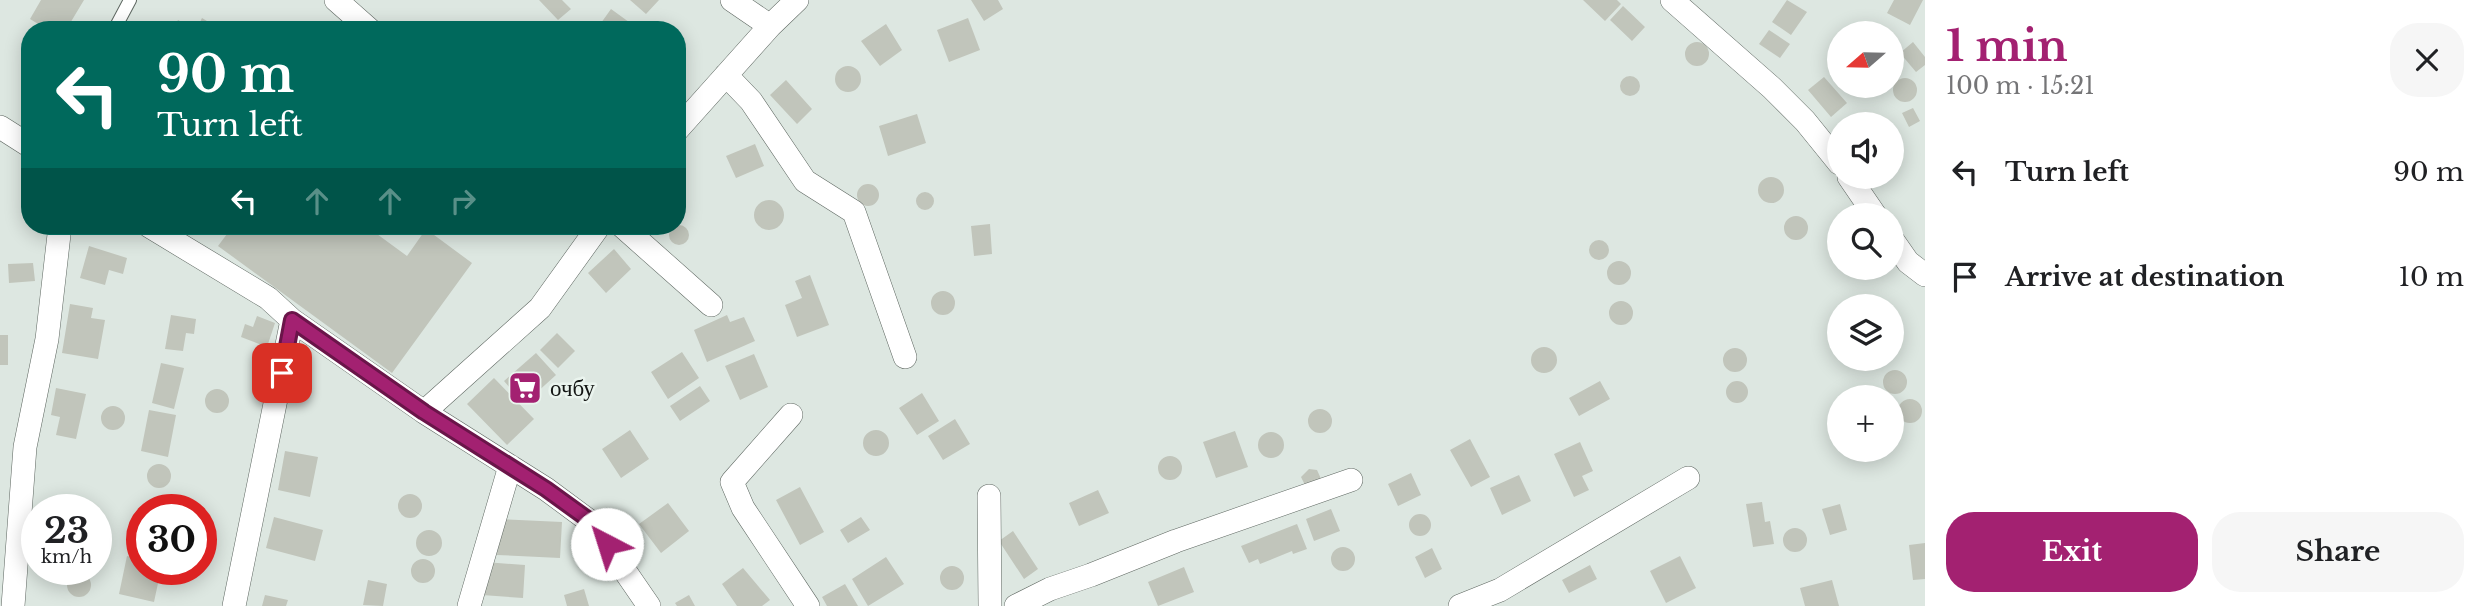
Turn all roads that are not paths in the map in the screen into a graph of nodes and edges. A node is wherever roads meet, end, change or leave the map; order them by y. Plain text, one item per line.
1 (130, 0) edge
2 (336, 0) edge
3 (732, 0) edge
4 (797, 0) edge
5 (1672, 0) edge
6 (119, 21) edge
7 (360, 21) edge
8 (770, 26) junction
9 (726, 75) junction
10 (686, 120) edge
11 (0, 127) edge
12 (21, 140) edge
13 (1827, 148) edge
14 (60, 235) edge
15 (164, 235) edge
16 (593, 235) edge
17 (632, 235) edge
18 (1904, 256) edge
19 (1925, 275) edge
20 (711, 305) dead end
21 (292, 320) junction
22 (905, 357) dead end
23 (424, 412) junction
24 (791, 415) dead end
25 (510, 466) junction
26 (1688, 478) dead end
27 (1351, 480) dead end
28 (989, 496) dead end
29 (13, 606) edge
30 (234, 606) edge
31 (469, 606) edge
32 (649, 606) edge
33 (808, 606) edge
34 (990, 606) edge
35 (1016, 606) edge
36 (1461, 606) edge

1 - 6 lane
2 - 7 street
3 - 8 street
4 - 8 street
5 - 13 street
8 - 9 street
9 - 10 street
9 - 22 street
11 - 12 street
14 - 29 street
15 - 21 street
16 - 23 street
17 - 20 street
18 - 19 street
21 - 23 street
21 - 30 street
23 - 25 street
24 - 33 street
25 - 31 street
25 - 32 street
26 - 36 street
27 - 35 street
28 - 34 street

